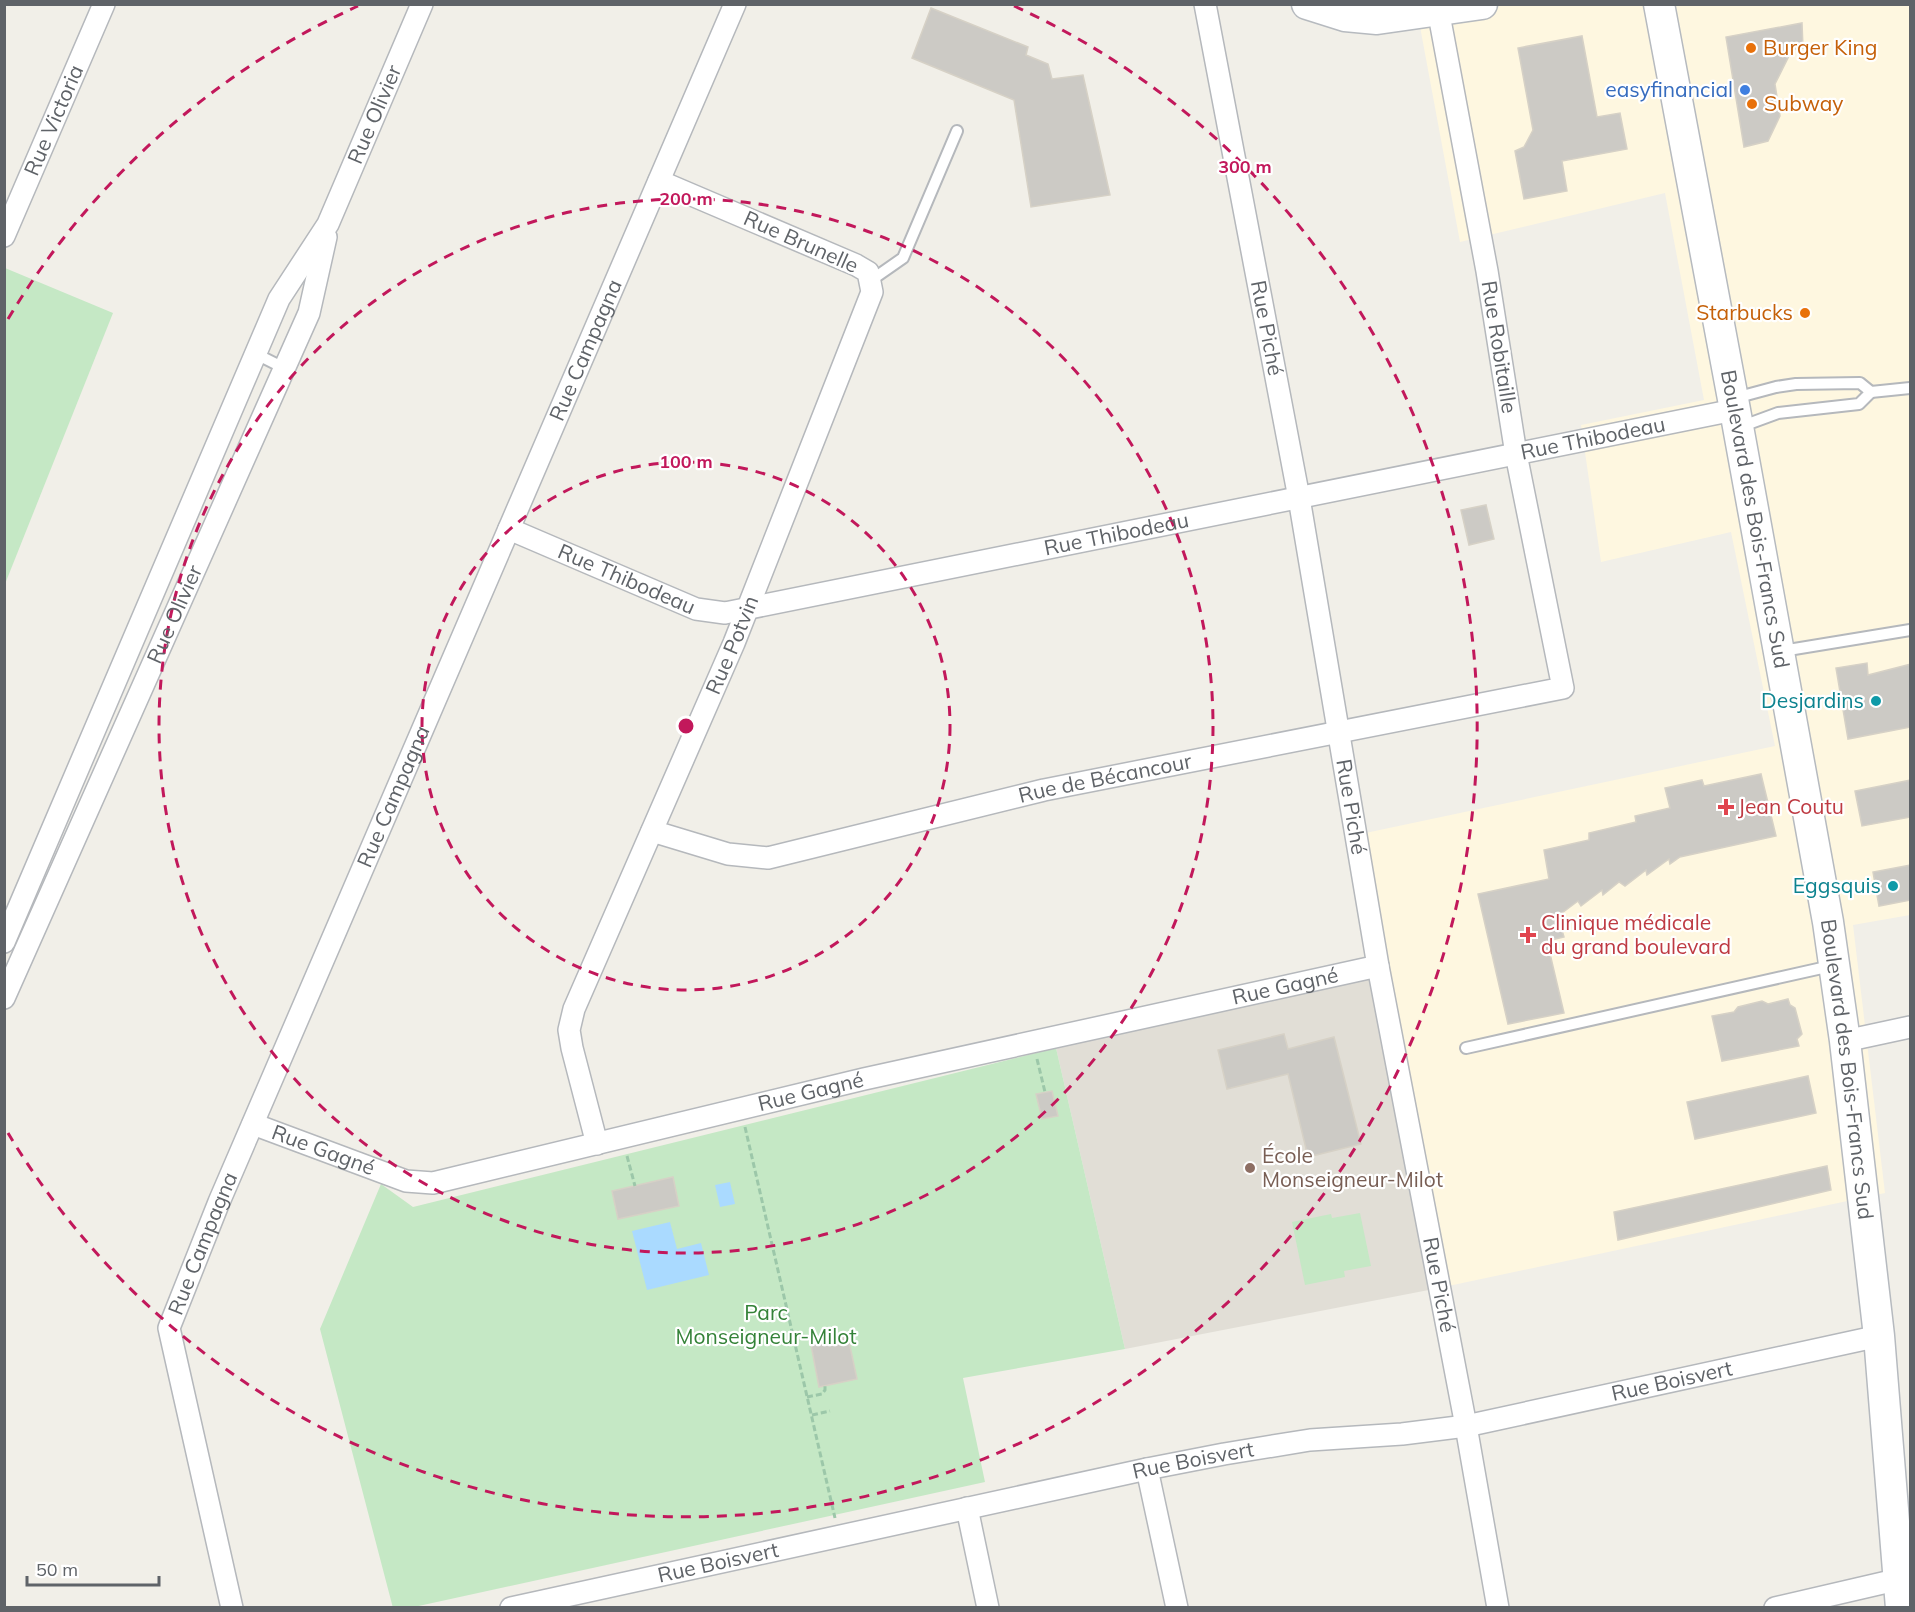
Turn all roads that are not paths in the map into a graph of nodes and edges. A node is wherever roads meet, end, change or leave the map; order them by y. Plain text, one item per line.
1 (104, 4) edge
2 (422, 4) edge
3 (735, 4) edge
4 (1205, 4) edge
5 (1307, 4) edge
6 (1482, 4) edge
7 (1659, 4) edge
8 (1438, 8) edge
9 (957, 131) dead end
10 (659, 181) junction
11 (328, 224) junction
12 (4, 236) edge
13 (870, 281) junction
14 (256, 354) junction
15 (284, 368) junction
16 (1911, 388) edge
17 (1871, 392) junction
18 (1735, 412) junction
19 (1516, 454) junction
20 (1299, 498) junction
21 (509, 529) junction
22 (749, 607) junction
23 (1911, 630) edge
24 (150, 637) junction
25 (1779, 651) junction
26 (1563, 688) joint
27 (1338, 732) junction
28 (652, 831) junction
29 (12, 905) edge
30 (40, 916) junction
31 (4, 942) edge
32 (1834, 965) junction
33 (1378, 966) junction
34 (4, 998) edge
35 (1911, 1027) edge
36 (1845, 1041) junction
37 (1466, 1048) dead end
38 (253, 1124) junction
39 (597, 1144) junction
40 (1879, 1336) junction
41 (1466, 1426) junction
42 (1147, 1469) junction
43 (967, 1508) junction
44 (1901, 1593) edge
45 (232, 1608) edge
46 (511, 1608) edge
47 (988, 1608) edge
48 (1178, 1608) edge
49 (1497, 1608) edge
50 (1775, 1608) edge

1 - 12 street, Rue Victoria
2 - 11 street, Rue Olivier
3 - 10 street, Rue Campagna
4 - 20 street, Rue Piché
5 - 8 street
6 - 8 street
7 - 18 street, Boulevard des Bois-Francs Sud
8 - 19 street, Rue Robitaille
9 - 13 lane
10 - 13 street, Rue Brunelle
10 - 21 street, Rue Campagna
11 - 14 street, Rue Olivier
11 - 15 street, Rue Olivier
13 - 22 street, Rue Potvin
14 - 15 lane
14 - 24 street, Rue Olivier
15 - 24 street, Rue Olivier
16 - 17 lane
17 - 18 lane
17 - 18 lane
18 - 19 street, Rue Thibodeau
18 - 25 street, Boulevard des Bois-Francs Sud
19 - 20 street, Rue Thibodeau
19 - 26 street, Rue Robitaille
20 - 22 street, Rue Thibodeau
20 - 27 street, Rue Piché
21 - 22 street, Rue Thibodeau
21 - 38 street, Rue Campagna
22 - 28 street, Rue Potvin
23 - 25 lane
24 - 29 street, Rue Olivier
24 - 30 street, Rue Olivier
25 - 32 street, Boulevard des Bois-Francs Sud
26 - 27 street, Rue de Bécancour
27 - 28 street, Rue de Bécancour
27 - 33 street, Rue Piché
28 - 39 street, Rue Potvin
29 - 30 street
29 - 31 street, Rue Olivier
30 - 34 street, Rue Olivier
32 - 36 street, Boulevard des Bois-Francs Sud
32 - 37 lane
33 - 39 street, Rue Gagné
33 - 41 street, Rue Piché
35 - 36 street
36 - 40 street, Boulevard des Bois-Francs Sud
38 - 39 street, Rue Gagné
38 - 45 street, Rue Campagna
40 - 41 street, Rue Boisvert
40 - 44 street, Boulevard des Bois-Francs Sud
41 - 42 street, Rue Boisvert
41 - 49 street, Rue Piché
42 - 43 street, Rue Boisvert
42 - 48 street
43 - 46 street, Rue Boisvert
43 - 47 street
44 - 50 street

